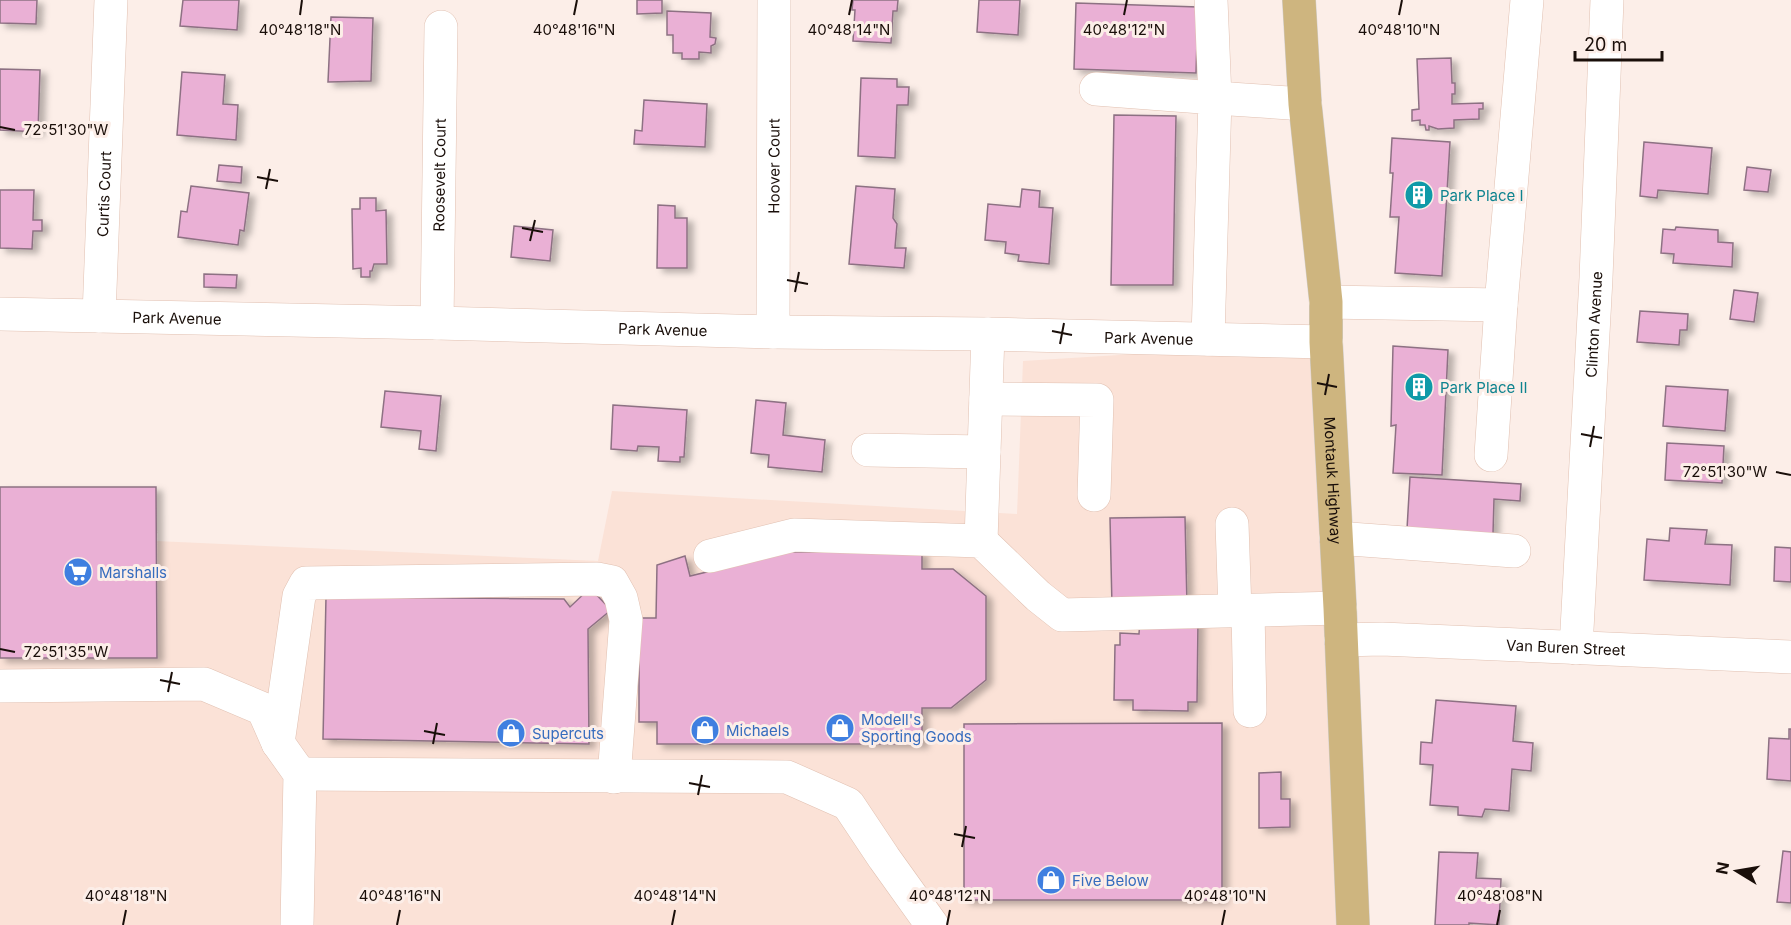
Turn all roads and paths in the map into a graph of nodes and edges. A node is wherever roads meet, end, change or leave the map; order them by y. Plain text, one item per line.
1 (111, 0) edge
2 (774, 0) edge
3 (1211, 0) edge
4 (1299, 0) edge
5 (1527, 0) edge
6 (1607, 0) edge
7 (441, 27) dead end
8 (1096, 89) dead end
9 (1215, 98) junction
10 (1305, 104) junction
11 (1326, 302) junction
12 (1502, 305) junction
13 (0, 314) edge
14 (99, 316) junction
15 (437, 322) junction
16 (773, 332) junction
17 (988, 334) junction
18 (1208, 339) junction
19 (1326, 342) junction
20 (986, 399) junction
21 (868, 450) dead end
22 (984, 452) junction
23 (1491, 455) dead end
24 (1094, 495) dead end
25 (1232, 524) dead end
26 (1336, 538) junction
27 (981, 541) junction
28 (1514, 551) dead end
29 (710, 556) dead end
30 (1242, 611) junction
31 (1340, 624) junction
32 (1576, 648) junction
33 (1791, 657) edge
34 (0, 686) edge
35 (1250, 711) dead end
36 (278, 743) junction
37 (300, 774) junction
38 (614, 777) junction
39 (297, 925) edge
40 (932, 925) edge
41 (1353, 925) edge

1 - 14 street, Curtis Court
2 - 16 street, Hoover Court
3 - 9 street
4 - 10 main road, Montauk Highway
5 - 12 street
6 - 32 street, Clinton Avenue
7 - 15 street, Roosevelt Court
8 - 9 street
9 - 10 street
9 - 18 street
10 - 11 main road, Montauk Highway
11 - 12 street
11 - 19 main road, Montauk Highway
12 - 23 street
13 - 14 street, Park Avenue
14 - 15 street, Park Avenue
15 - 16 street, Park Avenue
16 - 17 street, Park Avenue
17 - 18 street, Park Avenue
17 - 20 street
18 - 19 street, Park Avenue
19 - 26 main road, Montauk Highway
20 - 22 street
20 - 24 street
21 - 22 street
22 - 27 street
25 - 30 street
26 - 28 street
26 - 31 main road, Montauk Highway
27 - 29 street
27 - 30 street, Van Buren Street
30 - 31 street, Van Buren Street
30 - 35 street
31 - 32 street, Van Buren Street
31 - 41 main road, Montauk Highway
32 - 33 street, Van Buren Street
34 - 36 street
36 - 37 street
36 - 38 street
37 - 38 street
37 - 39 street
38 - 40 street

